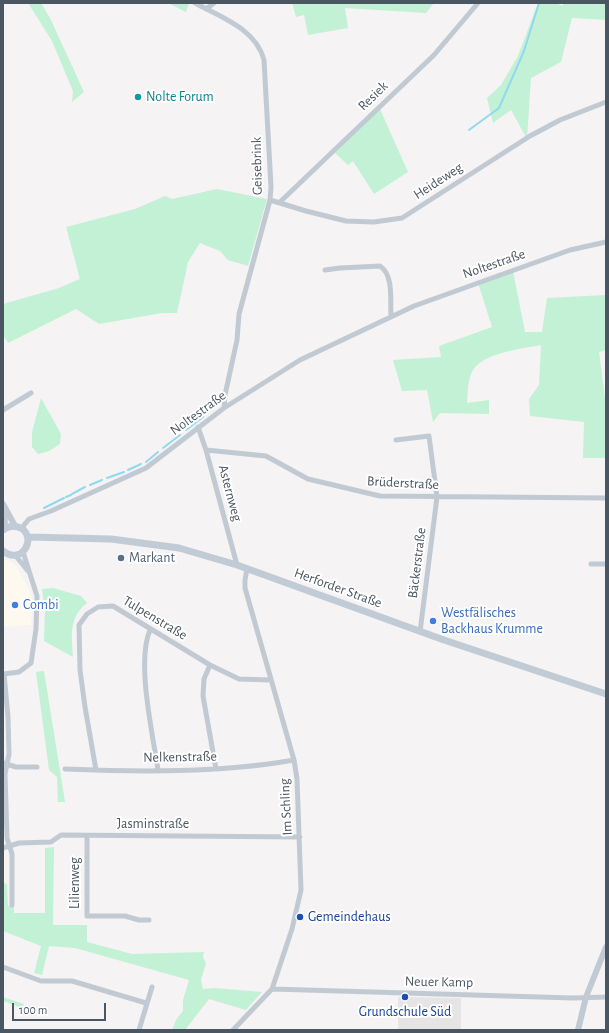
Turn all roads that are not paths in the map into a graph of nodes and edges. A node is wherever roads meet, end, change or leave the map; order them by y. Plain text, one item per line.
1 (195, 3) edge
2 (214, 3) edge
3 (478, 3) edge
4 (206, 9) junction
5 (606, 102) edge
6 (270, 200) junction
7 (280, 202) junction
8 (606, 242) edge
9 (325, 270) dead end
10 (391, 315) junction
11 (31, 393) dead end
12 (224, 408) junction
13 (3, 410) edge
14 (198, 427) junction
15 (396, 440) dead end
16 (206, 450) junction
17 (437, 497) junction
18 (606, 498) edge
19 (3, 504) edge
20 (15, 526) junction
21 (4, 529) edge
22 (23, 530) junction
23 (28, 541) junction
24 (3, 551) edge
25 (23, 552) junction
26 (15, 556) junction
27 (592, 564) dead end
28 (606, 564) edge
29 (237, 565) junction
30 (248, 569) junction
31 (30, 574) junction
32 (150, 630) junction
33 (420, 632) junction
34 (210, 665) junction
35 (3, 674) edge
36 (270, 680) junction
37 (606, 694) edge
38 (294, 760) junction
39 (5, 764) edge
40 (37, 767) dead end
41 (65, 769) dead end
42 (216, 769) junction
43 (96, 770) junction
44 (158, 770) junction
45 (87, 836) junction
46 (300, 837) junction
47 (10, 846) junction
48 (3, 848) edge
49 (12, 905) dead end
50 (149, 920) dead end
51 (606, 947) edge
52 (3, 967) edge
53 (152, 987) dead end
54 (272, 989) junction
55 (586, 997) junction
56 (606, 997) edge
57 (146, 1003) junction
58 (139, 1030) edge
59 (233, 1030) edge
60 (578, 1030) edge

1 - 4 street, Geisebrink
2 - 4 street
3 - 7 street, Resiek
4 - 6 street, Geisebrink
5 - 7 street, Heideweg
6 - 7 street, Heideweg
6 - 12 street, Geisebrink
8 - 10 street, Noltestraße
9 - 10 street
10 - 12 street, Noltestraße
11 - 13 street
12 - 14 street, Noltestraße
14 - 16 street, Asternweg
14 - 22 street, Noltestraße
15 - 17 street, Bäckerstraße
16 - 17 street, Brüderstraße
16 - 29 street, Asternweg
17 - 18 street, Brüderstraße
17 - 33 street, Bäckerstraße
19 - 20 street
19 - 21 street
20 - 21 main road
20 - 22 main road
22 - 23 main road
23 - 25 main road
23 - 29 main road, Herforder Straße
24 - 26 main road
25 - 26 main road
25 - 31 street
26 - 31 street
27 - 28 street
29 - 30 main road, Herforder Straße
30 - 33 main road, Herforder Straße
30 - 36 street, Im Schling
31 - 35 street
32 - 34 street, Tulpenstraße
32 - 43 street, Tulpenstraße
32 - 44 street
33 - 37 main road, Herforder Straße
34 - 36 street, Tulpenstraße
34 - 42 street
35 - 39 street
36 - 38 street, Im Schling
38 - 42 street, Nelkenstraße
38 - 46 street, Im Schling
39 - 40 street
39 - 47 street
41 - 43 street, Nelkenstraße
42 - 44 street, Nelkenstraße
43 - 44 street, Nelkenstraße
45 - 46 street, Jasminstraße
45 - 47 street, Jasminstraße
45 - 50 street, Lilienweg
46 - 54 street, Im Schling
47 - 48 street, Jasminstraße
47 - 49 street
51 - 55 street
52 - 57 street
53 - 57 street
54 - 55 street, Neuer Kamp
54 - 59 street, Im Schling
55 - 56 street, Neuer Kamp
55 - 60 street
57 - 58 street

